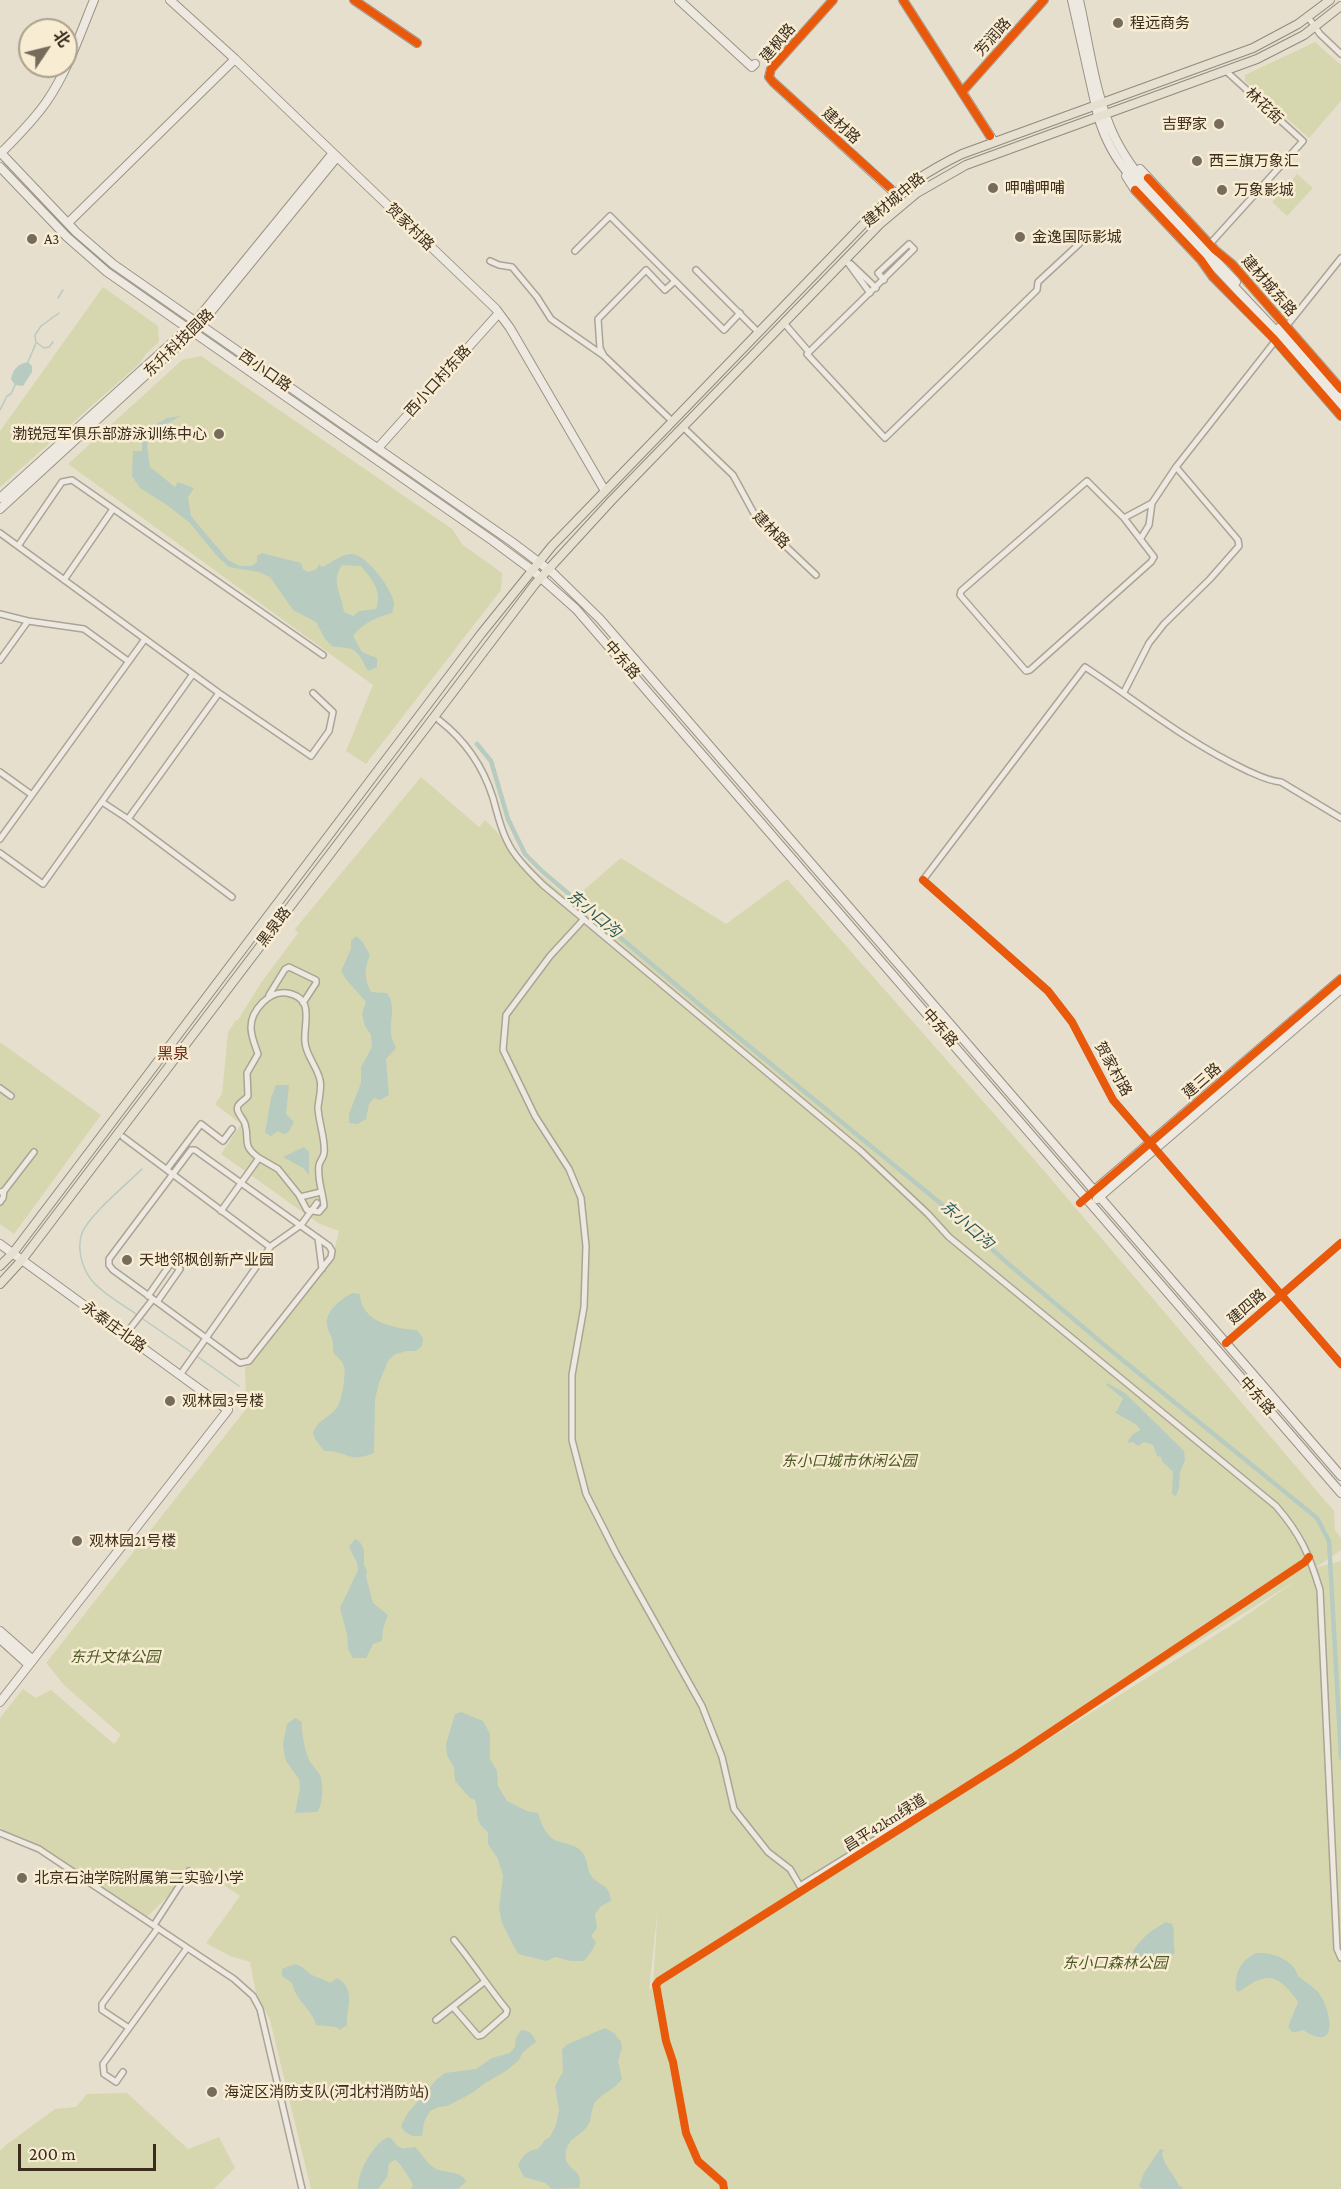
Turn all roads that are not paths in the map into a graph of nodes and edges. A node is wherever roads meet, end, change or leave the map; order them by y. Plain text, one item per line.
1 (94, 0) edge
2 (170, 0) edge
3 (354, 0) edge
4 (679, 0) edge
5 (686, 0) edge
6 (833, 0) edge
7 (903, 0) edge
8 (1044, 0) edge
9 (1067, 0) edge
10 (1072, 0) edge
11 (1079, 0) edge
12 (1084, 0) edge
13 (1330, 0) edge
14 (1341, 6) edge
15 (1308, 17) junction
16 (1314, 28) junction
17 (417, 43) dead end
18 (1341, 54) edge
19 (235, 59) junction
20 (1090, 63) junction
21 (1226, 70) junction
22 (770, 77) joint
23 (962, 92) junction
24 (1099, 104) junction
25 (1102, 115) junction
26 (994, 142) junction
27 (1, 152) edge
28 (335, 155) junction
29 (0, 167) edge
30 (896, 194) junction
31 (68, 224) junction
32 (1079, 244) dead end
33 (1208, 246) junction
34 (575, 251) dead end
35 (1341, 258) edge
36 (845, 259) junction
37 (490, 261) dead end
38 (696, 270) dead end
39 (884, 280) junction
40 (675, 281) junction
41 (876, 288) junction
42 (870, 293) junction
43 (499, 313) junction
44 (740, 313) junction
45 (767, 323) junction
46 (784, 323) junction
47 (198, 324) junction
48 (190, 331) junction
49 (775, 332) junction
50 (1281, 333) junction
51 (756, 335) junction
52 (762, 346) junction
53 (809, 352) junction
54 (604, 356) junction
55 (1341, 389) edge
56 (1341, 398) edge
57 (1341, 406) edge
58 (1341, 416) edge
59 (672, 421) junction
60 (683, 427) junction
61 (378, 448) junction
62 (1176, 467) junction
63 (604, 491) junction
64 (0, 498) edge
65 (1152, 503) junction
66 (0, 508) edge
67 (113, 509) junction
68 (1124, 518) junction
69 (0, 533) edge
70 (1141, 538) junction
71 (18, 546) junction
72 (539, 562) junction
73 (548, 569) junction
74 (532, 570) junction
75 (816, 575) dead end
76 (541, 578) junction
77 (64, 580) junction
78 (0, 614) edge
79 (28, 621) junction
80 (145, 639) junction
81 (323, 655) dead end
82 (0, 660) edge
83 (128, 661) junction
84 (193, 674) junction
85 (1124, 692) junction
86 (219, 693) junction
87 (313, 693) dead end
88 (438, 716) junction
89 (0, 772) edge
90 (32, 795) junction
91 (102, 802) junction
92 (1341, 818) edge
93 (128, 819) junction
94 (0, 839) edge
95 (0, 853) edge
96 (232, 897) dead end
97 (584, 919) junction
98 (1341, 979) edge
99 (1341, 989) edge
100 (269, 997) junction
101 (303, 1003) junction
102 (0, 1088) edge
103 (11, 1096) dead end
104 (232, 1130) dead end
105 (123, 1137) dead end
106 (1152, 1146) junction
107 (34, 1152) dead end
108 (259, 1158) junction
109 (167, 1169) junction
110 (173, 1174) junction
111 (241, 1183) junction
112 (2, 1191) edge
113 (321, 1192) junction
114 (1096, 1194) junction
115 (300, 1197) junction
116 (1088, 1200) junction
117 (0, 1202) edge
118 (317, 1203) dead end
119 (221, 1211) junction
120 (311, 1212) junction
121 (301, 1225) junction
122 (318, 1238) junction
123 (1341, 1243) edge
124 (0, 1244) edge
125 (270, 1247) junction
126 (13, 1253) junction
127 (22, 1260) junction
128 (0, 1266) edge
129 (322, 1269) junction
130 (0, 1284) edge
131 (1281, 1295) junction
132 (152, 1299) junction
133 (125, 1335) junction
134 (206, 1338) junction
135 (1226, 1343) junction
136 (1341, 1364) edge
137 (180, 1375) junction
138 (1341, 1476) edge
139 (1341, 1493) edge
140 (0, 1631) edge
141 (0, 1639) edge
142 (31, 1662) junction
143 (0, 1702) edge
144 (928, 1807) dead end
145 (0, 1833) edge
146 (189, 1871) dead end
147 (156, 1927) junction
148 (454, 1940) dead end
149 (187, 1948) junction
150 (1341, 1958) edge
151 (484, 1982) junction
152 (453, 2007) junction
153 (436, 2020) dead end
154 (129, 2028) junction
155 (123, 2072) dead end
156 (302, 2189) edge

1 - 27 main road
2 - 19 main road, 贺家村路
3 - 17 main road
4 - 5 main road
6 - 22 main road, 建枫路
7 - 23 main road
8 - 23 main road, 芳润路
9 - 20 main road
10 - 20 main road
11 - 20 main road
12 - 20 main road
13 - 15 main road, 建材城中路
14 - 16 main road, 建材城中路
15 - 16 street
15 - 24 main road, 建材城中路
16 - 18 street
16 - 21 main road, 建材城中路
19 - 28 main road, 贺家村路
19 - 31 main road
20 - 24 main road, 建材城东路
21 - 25 main road, 建材城中路
21 - 33 street, 林花街
22 - 30 main road, 建材路
23 - 26 main road
24 - 25 main road, 建材城东路
24 - 26 main road, 建材城中路
25 - 33 main road, 建材城东路
25 - 36 main road, 建材城中路
25 - 50 main road, 建材城东路
26 - 30 main road, 建材城中路
27 - 31 main road, 西小口路
28 - 43 main road, 贺家村路
28 - 47 main road, 东升科技园路
29 - 48 main road, 西小口路
30 - 45 main road, 建材城中路
31 - 47 main road, 西小口路
32 - 53 street
33 - 50 main road, 建材城东路
34 - 40 street
35 - 50 street
36 - 41 street
36 - 42 street
36 - 46 main road, 建材城中路
37 - 54 street
38 - 44 street
39 - 39 street
39 - 41 street
40 - 44 street
40 - 54 street
41 - 42 street
42 - 53 street
43 - 61 main road, 西小口村东路
43 - 63 main road, 贺家村路
44 - 51 street
45 - 49 main road
45 - 51 main road, 建材城中路
46 - 49 main road, 建材城中路
46 - 53 street
47 - 48 main road, 东升科技园路
47 - 61 main road, 西小口路
48 - 64 main road, 东升科技园路
48 - 66 main road, 东升科技园路
48 - 74 main road, 西小口路
49 - 52 main road, 建材城中路
50 - 55 main road, 建材城东路
50 - 56 main road, 建材城东路
50 - 57 main road, 建材城东路
50 - 58 main road, 建材城东路
50 - 62 street
51 - 52 main road
51 - 59 main road, 建材城中路
52 - 60 main road, 建材城中路
54 - 59 street
59 - 63 main road, 建材城中路
60 - 73 main road, 建材城中路
60 - 75 street, 建林路
61 - 72 main road, 西小口路
62 - 65 street
62 - 85 street
63 - 72 main road, 建材城中路
65 - 68 street
65 - 70 street
67 - 71 street
67 - 77 street
67 - 81 street
68 - 70 street
68 - 70 street
69 - 71 street
71 - 77 street
72 - 73 main road, 西小口路
72 - 74 main road, 建材城中路
73 - 76 main road, 黑泉路
73 - 114 main road, 中东路
74 - 76 main road, 中东路
74 - 126 main road, 黑泉路
76 - 88 main road, 黑泉路
76 - 116 main road, 中东路
77 - 80 street
78 - 79 street
79 - 82 street
79 - 83 street
80 - 83 street
80 - 84 street
83 - 90 street
84 - 86 street
84 - 91 street
85 - 92 street
85 - 106 street, 贺家村路
86 - 87 street
86 - 93 street
88 - 97 street
88 - 127 main road, 黑泉路
89 - 90 street
90 - 94 street
91 - 93 street
91 - 95 street
93 - 96 street
97 - 144 street
97 - 150 street
98 - 106 main road, 建三路
99 - 106 main road, 建三路
100 - 101 street
100 - 101 street
100 - 108 street
101 - 113 street
102 - 103 street
104 - 109 street
105 - 109 street
106 - 114 main road, 建三路
106 - 131 street, 贺家村路
107 - 112 street
108 - 111 street
108 - 115 street
109 - 110 street
110 - 111 street
110 - 119 street
110 - 132 street
111 - 119 street
111 - 121 street
112 - 117 street
113 - 115 street
113 - 120 street
114 - 116 main road, 建三路
114 - 135 main road, 中东路
115 - 120 street
116 - 139 main road, 中东路
118 - 120 street
119 - 125 street
120 - 121 street
121 - 122 street
121 - 125 street
122 - 129 street
122 - 129 street
123 - 131 street, 建四路
124 - 126 main road, 永泰庄北路
125 - 134 street
126 - 127 main road, 永泰庄北路
126 - 128 main road, 黑泉路
127 - 130 main road, 黑泉路
127 - 133 main road, 永泰庄北路
129 - 134 street
131 - 135 street, 建四路
131 - 136 street, 贺家村路
132 - 132 street
132 - 133 street
132 - 134 street
133 - 137 main road, 永泰庄北路
134 - 137 street
135 - 138 main road, 中东路
137 - 142 main road, 永泰庄北路
140 - 142 main road
141 - 142 main road
142 - 143 main road
145 - 147 street
146 - 147 street
147 - 149 street
147 - 154 street
148 - 151 street
149 - 154 street
149 - 156 street
151 - 152 street
151 - 152 street
152 - 153 street
154 - 155 street

